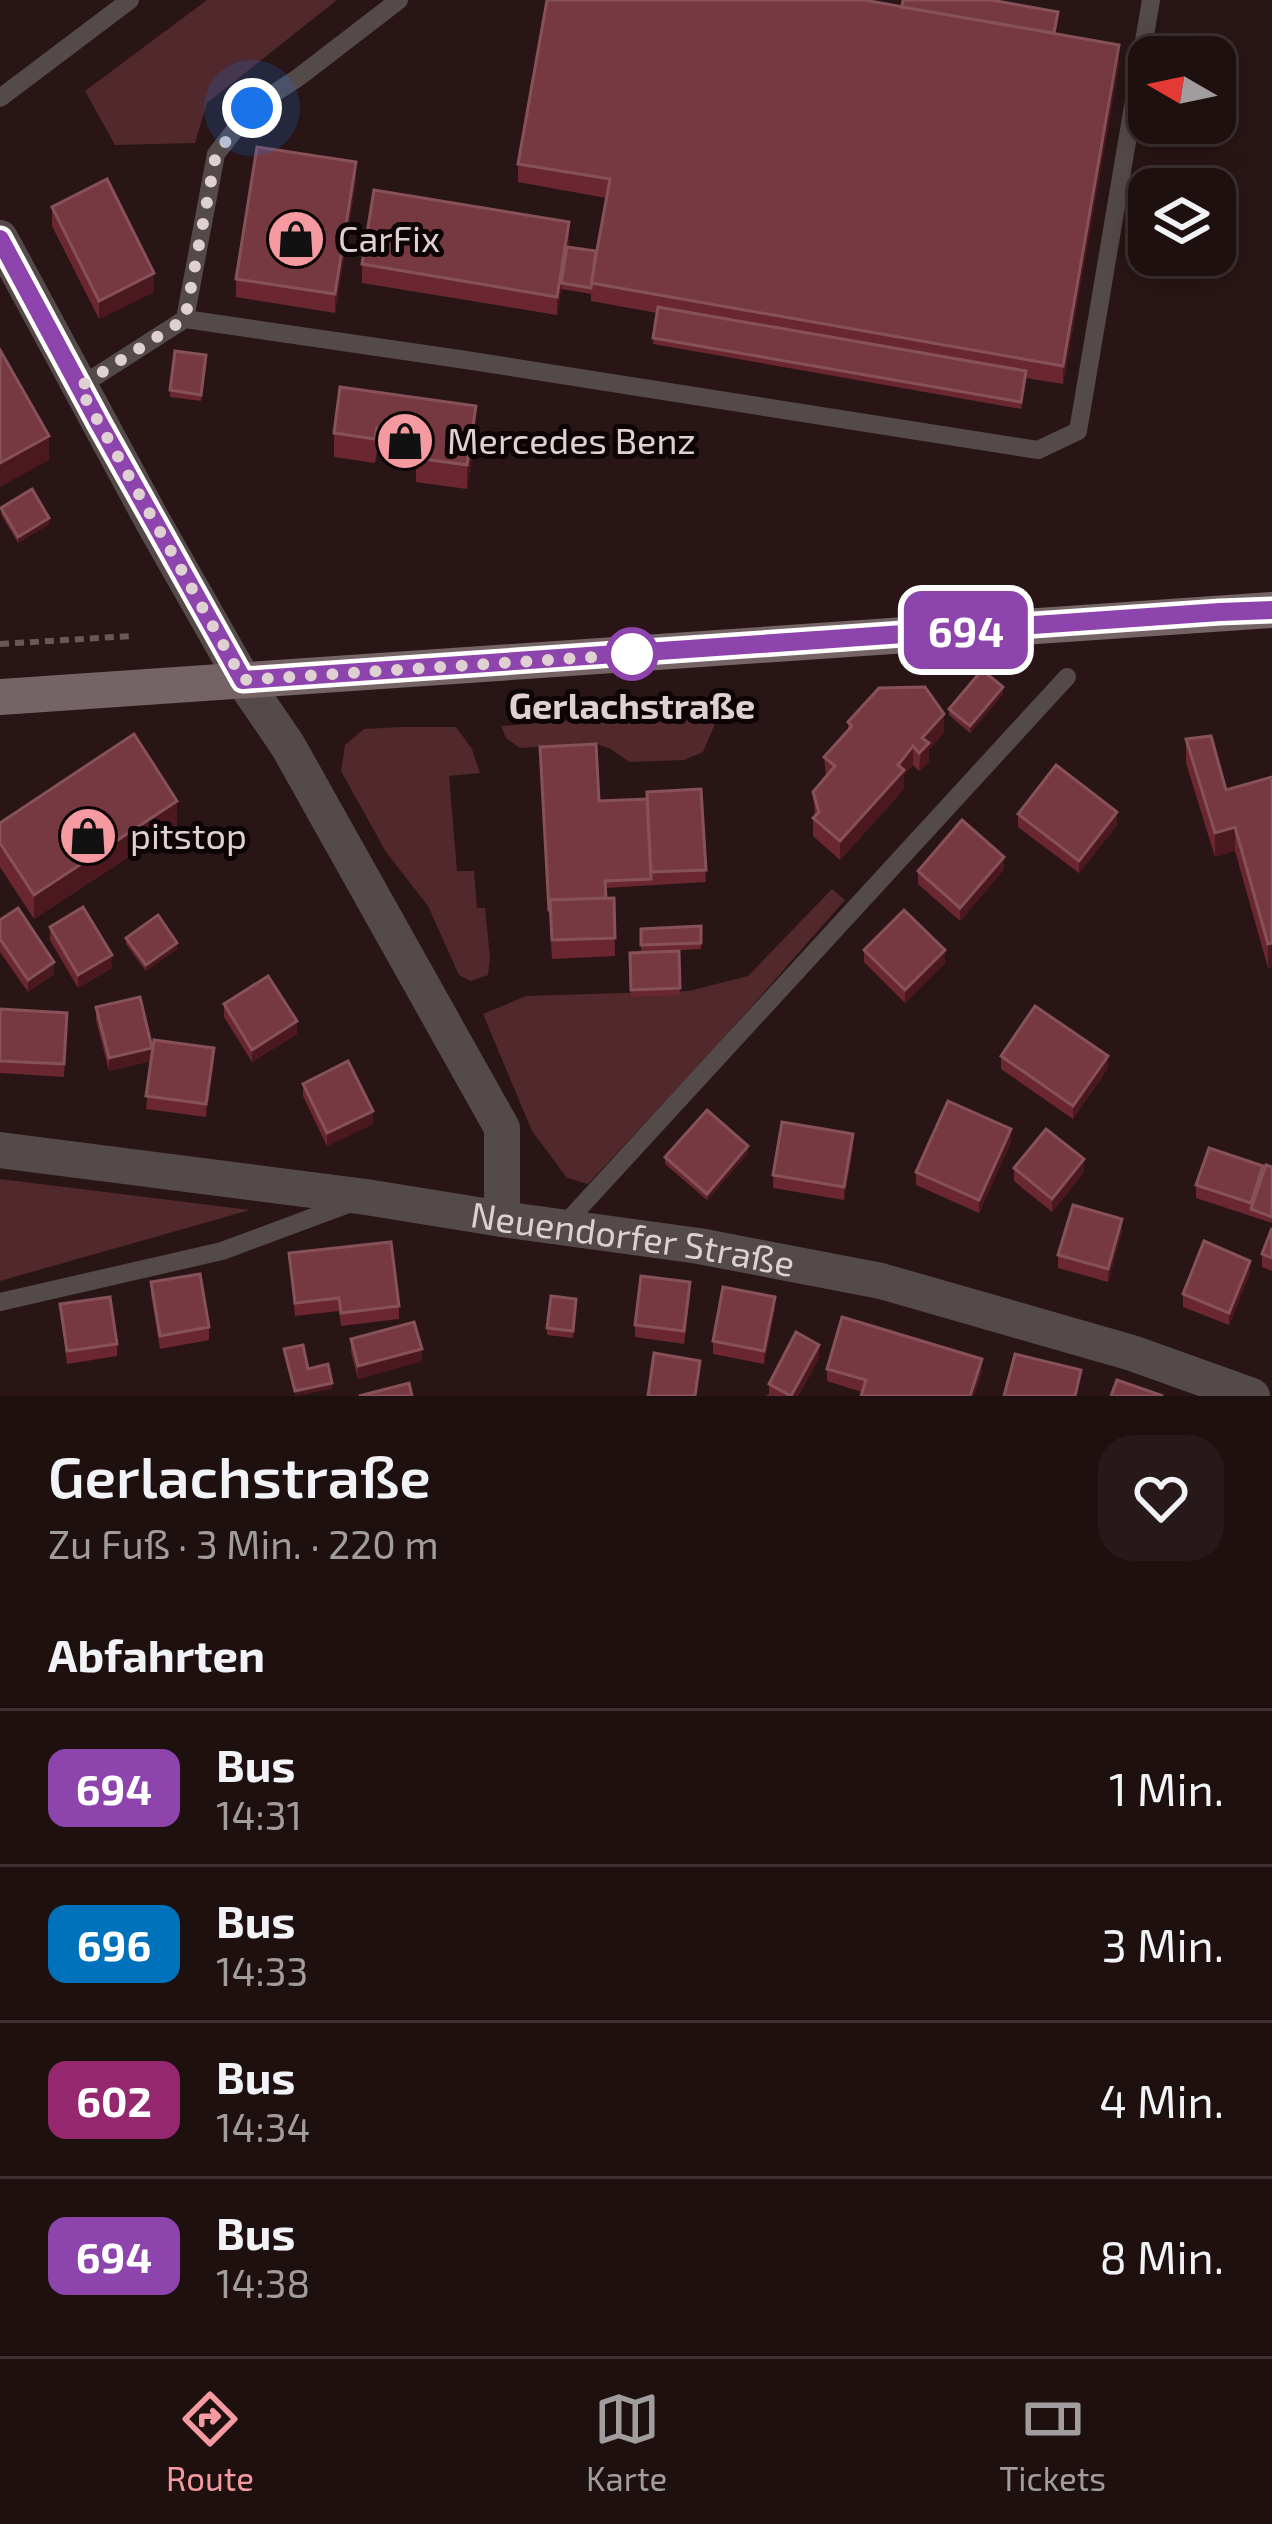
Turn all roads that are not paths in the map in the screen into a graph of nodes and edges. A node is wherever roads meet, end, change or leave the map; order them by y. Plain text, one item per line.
1 (130, 0) edge
2 (399, 0) edge
3 (1151, 0) edge
4 (0, 98) edge
5 (0, 238) edge
6 (185, 319) junction
7 (79, 387) junction
8 (1272, 610) edge
9 (1067, 677) dead end
10 (243, 680) junction
11 (0, 698) edge
12 (0, 1150) edge
13 (367, 1197) junction
14 (502, 1219) junction
15 (563, 1226) junction
16 (0, 1302) edge
17 (1252, 1396) edge

1 - 4 lane
2 - 6 lane
3 - 6 lane
5 - 7 street
6 - 7 lane
7 - 10 street
8 - 10 street
9 - 15 lane
10 - 11 street
10 - 14 street
12 - 13 street, Neuendorfer Straße
13 - 14 street, Neuendorfer Straße
13 - 16 lane
14 - 15 street, Neuendorfer Straße
15 - 17 street, Neuendorfer Straße

